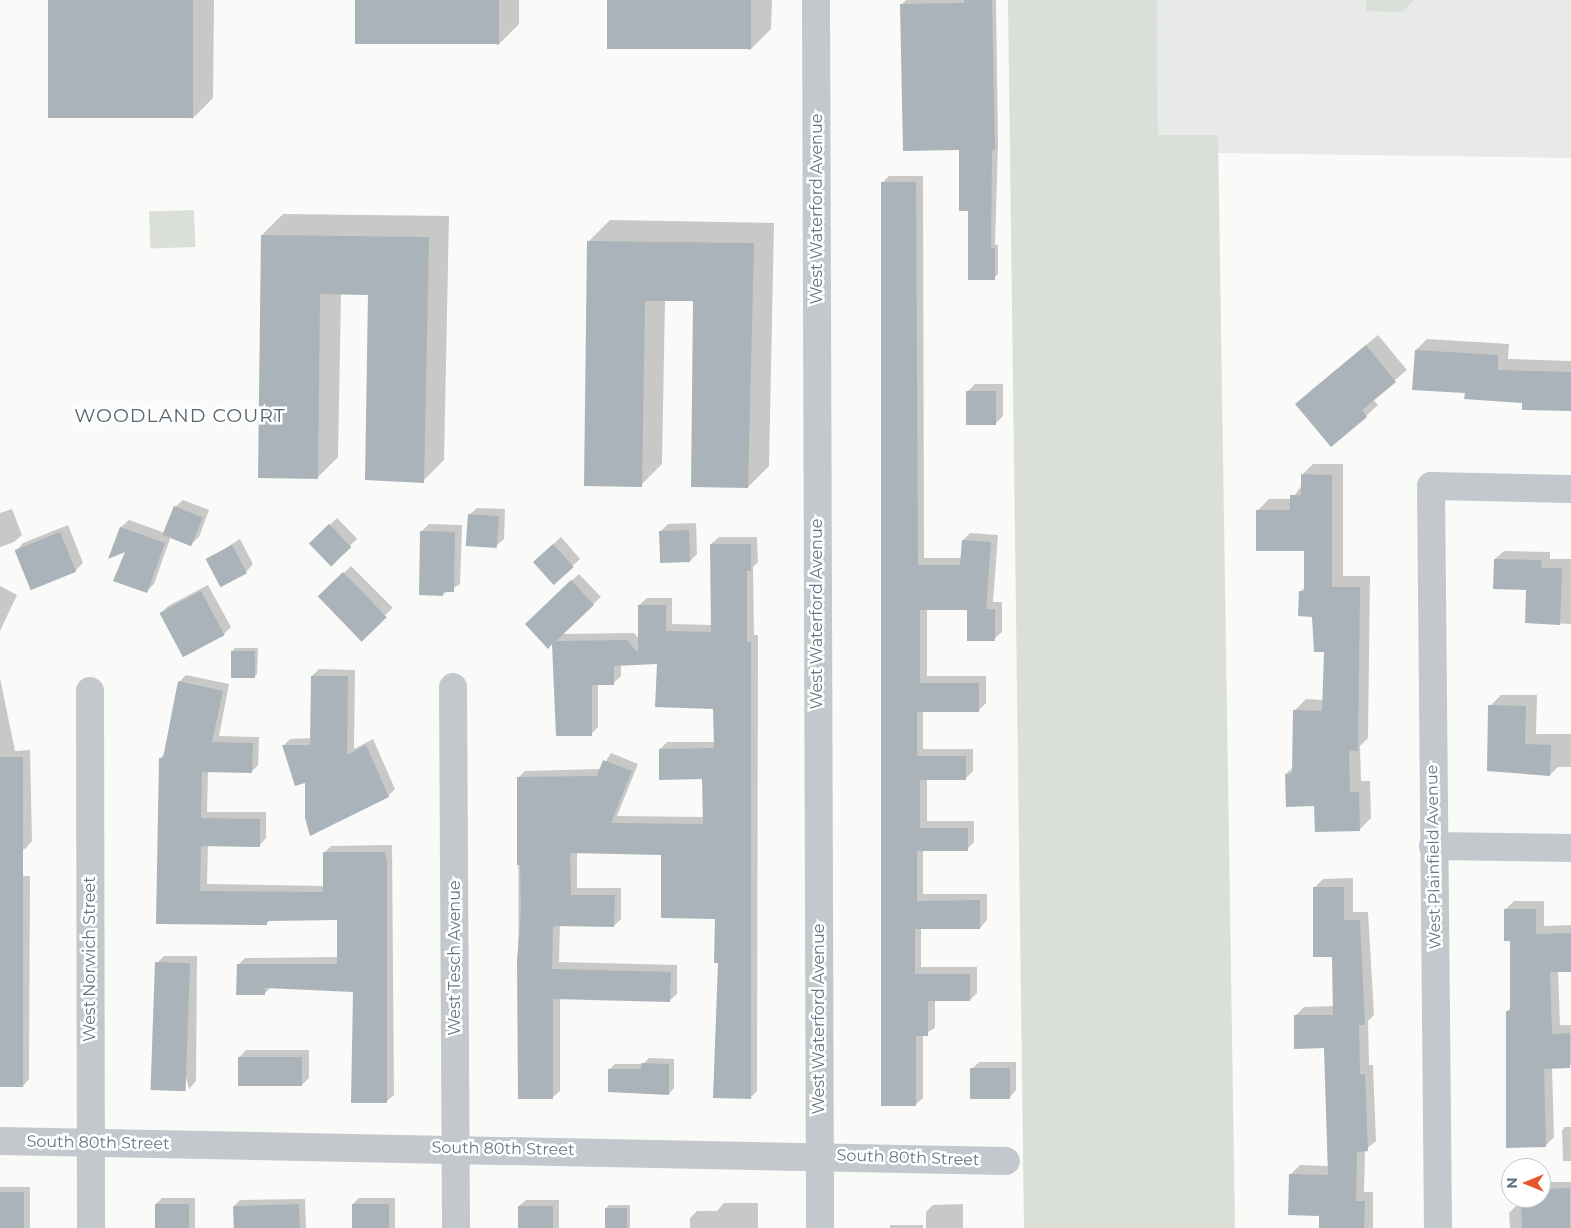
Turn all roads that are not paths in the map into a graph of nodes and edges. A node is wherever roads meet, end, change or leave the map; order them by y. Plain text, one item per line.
1 (816, 0) edge
2 (1571, 489) edge
3 (453, 687) dead end
4 (90, 691) dead end
5 (1433, 846) junction
6 (1571, 848) edge
7 (0, 1141) edge
8 (91, 1143) junction
9 (455, 1148) junction
10 (819, 1155) junction
11 (1006, 1161) dead end
12 (91, 1228) edge
13 (456, 1228) edge
14 (820, 1228) edge
15 (1438, 1228) edge

1 - 10 street, West Waterford Avenue
2 - 5 street, West Plainfield Avenue
3 - 9 street, West Tesch Avenue
4 - 8 street, West Norwich Street
5 - 6 street
5 - 15 street, West Plainfield Avenue
7 - 8 street, South 80th Street
8 - 9 street, South 80th Street
8 - 12 street, West Norwich Street
9 - 10 street, South 80th Street
9 - 13 street, West Tesch Avenue
10 - 11 street, South 80th Street
10 - 14 street, West Waterford Avenue

